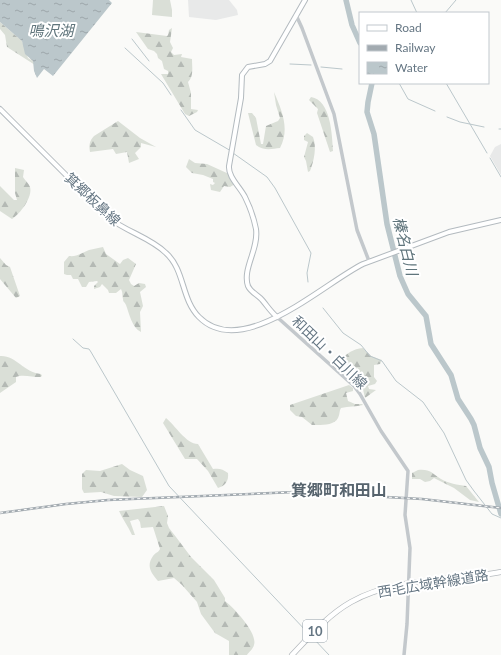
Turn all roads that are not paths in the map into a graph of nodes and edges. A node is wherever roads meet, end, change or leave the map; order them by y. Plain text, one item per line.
1 (305, 0) edge
2 (296, 15) junction
3 (0, 109) edge
4 (501, 220) edge
5 (369, 261) junction
6 (277, 317) junction
7 (501, 572) edge
8 (408, 584) junction
9 (292, 655) edge
10 (404, 655) edge

1 - 2 main road
2 - 5 street
2 - 6 main road
3 - 6 main road, 箕郷板鼻線
4 - 5 main road, 箕郷板鼻線
5 - 6 main road, 箕郷板鼻線
6 - 8 street, 和田山・白川線
7 - 8 main road, 西毛広域幹線道路 / 10
8 - 9 main road, 西毛広域幹線道路 / 10
8 - 10 street, 和田山・白川線

